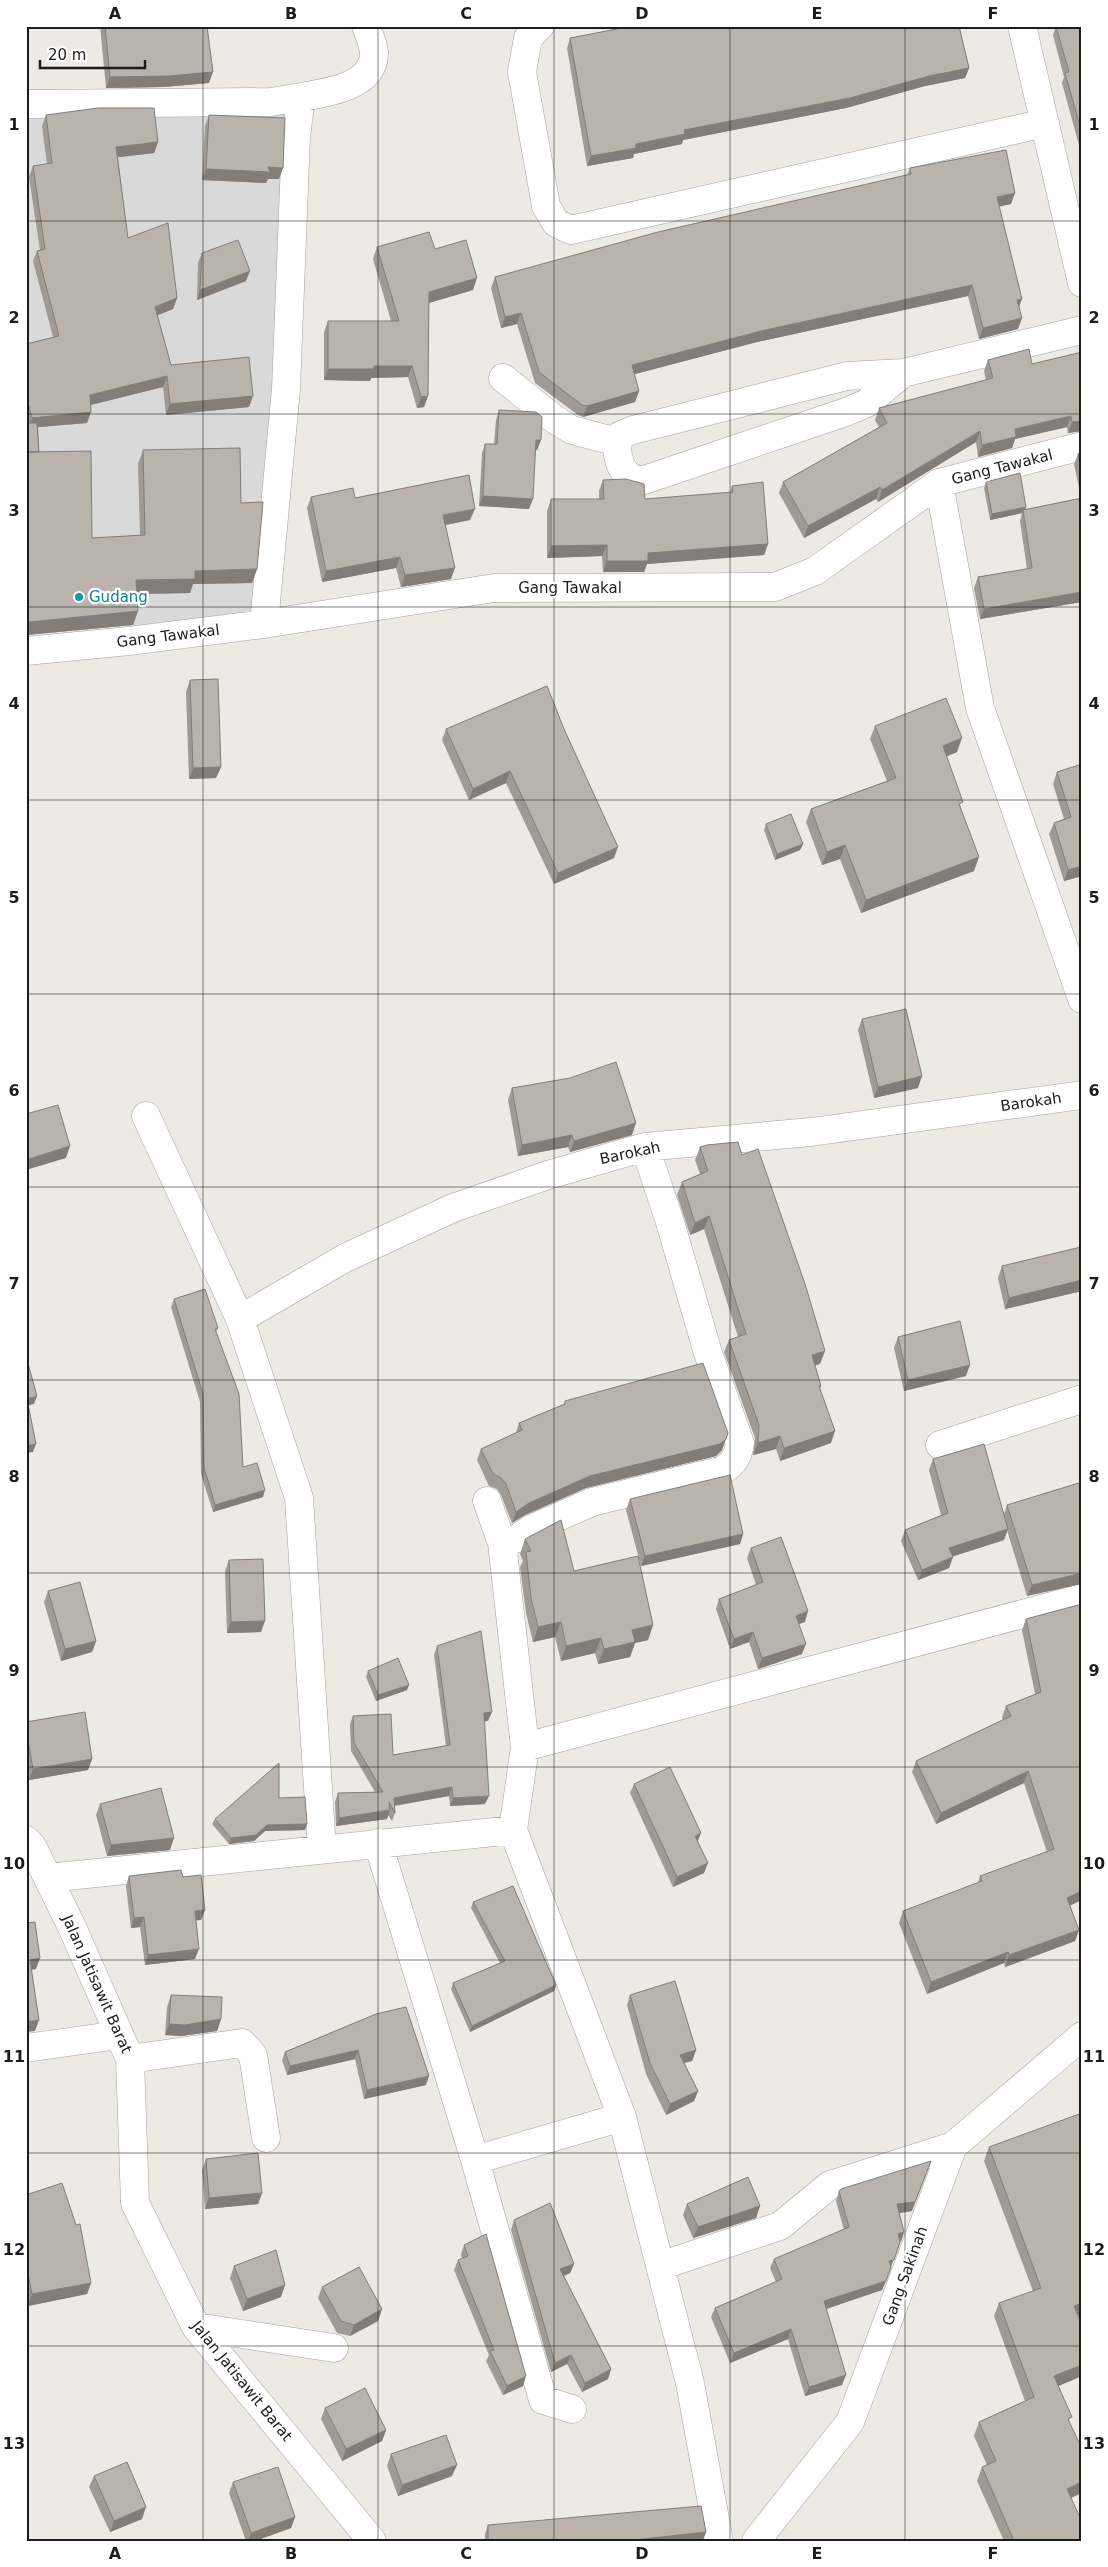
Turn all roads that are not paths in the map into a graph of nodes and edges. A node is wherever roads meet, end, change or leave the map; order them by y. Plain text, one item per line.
1 (366, 26) edge
2 (540, 26) edge
3 (1022, 26) edge
4 (300, 98) junction
5 (26, 104) edge
6 (1045, 123) junction
7 (1082, 283) edge
8 (1082, 330) edge
9 (903, 373) junction
10 (503, 378) dead end
11 (617, 442) junction
12 (1082, 446) edge
13 (939, 483) junction
14 (264, 624) junction
15 (26, 650) edge
16 (1082, 999) edge
17 (1082, 1095) edge
18 (146, 1116) dead end
19 (645, 1147) junction
20 (240, 1319) junction
21 (1082, 1399) edge
22 (940, 1445) dead end
23 (487, 1501) dead end
24 (502, 1543) junction
25 (1082, 1598) edge
26 (524, 1747) junction
27 (513, 1830) junction
28 (26, 1840) edge
29 (378, 1843) junction
30 (322, 1849) junction
31 (48, 1878) junction
32 (1082, 2036) edge
33 (125, 2047) junction
34 (26, 2048) edge
35 (622, 2117) junction
36 (266, 2138) dead end
37 (953, 2146) junction
38 (475, 2160) junction
39 (660, 2266) junction
40 (196, 2327) junction
41 (334, 2348) dead end
42 (572, 2409) dead end
43 (372, 2541) edge
44 (719, 2541) edge
45 (756, 2541) edge

1 - 4 street
2 - 6 street
3 - 6 street
4 - 5 street
4 - 14 street
6 - 7 street
8 - 9 street
9 - 11 street
9 - 11 street
10 - 11 street
12 - 13 street, Gang Tawakal
13 - 14 street, Gang Tawakal
13 - 16 street
14 - 15 street, Gang Tawakal
17 - 19 street, Barokah
18 - 20 street
19 - 20 street, Barokah
19 - 24 street
20 - 30 street
21 - 22 street
23 - 24 street
24 - 26 street
25 - 26 street
26 - 27 street
27 - 29 street
27 - 35 street
28 - 31 street, Jalan Jatisawit Barat
29 - 30 street
29 - 38 street
30 - 31 street
31 - 33 street, Jalan Jatisawit Barat
32 - 37 street, Gang Sakinah
33 - 34 street
33 - 36 street
33 - 40 street, Jalan Jatisawit Barat
35 - 38 street
35 - 39 street
37 - 39 street
37 - 45 street, Gang Sakinah
38 - 42 street
39 - 44 street
40 - 41 street
40 - 43 street, Jalan Jatisawit Barat

